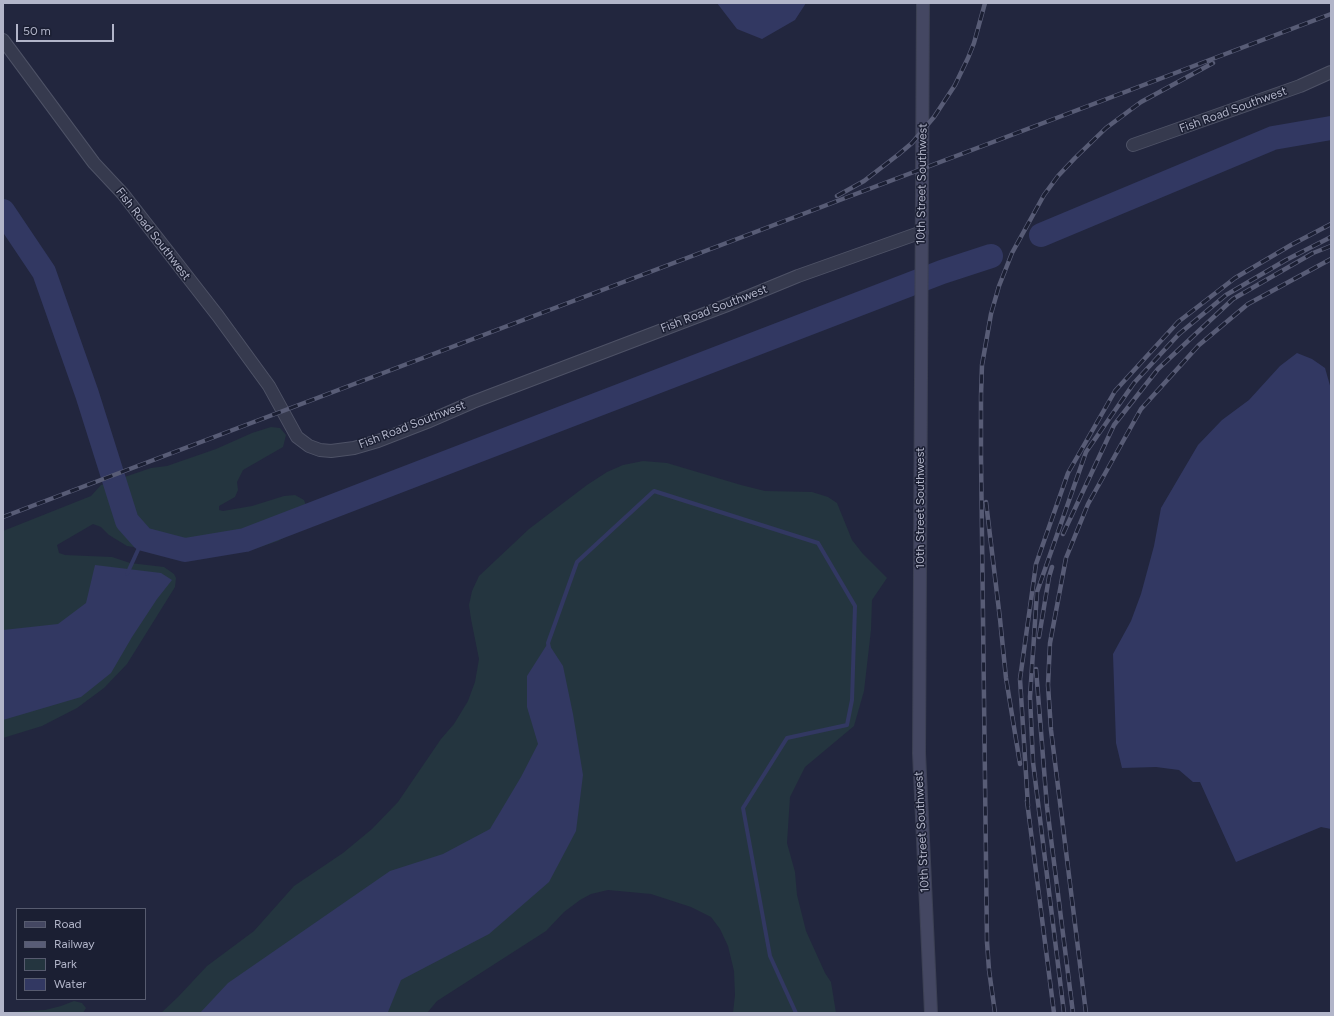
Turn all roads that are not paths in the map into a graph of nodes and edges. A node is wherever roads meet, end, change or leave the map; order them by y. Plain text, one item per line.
1 (923, 3) edge
2 (3, 40) edge
3 (1331, 72) edge
4 (1133, 146) dead end
5 (922, 232) junction
6 (931, 1013) edge

1 - 5 main road, 10th Street Southwest
2 - 5 street, Fish Road Southwest
3 - 4 street, Fish Road Southwest
5 - 6 main road, 10th Street Southwest

